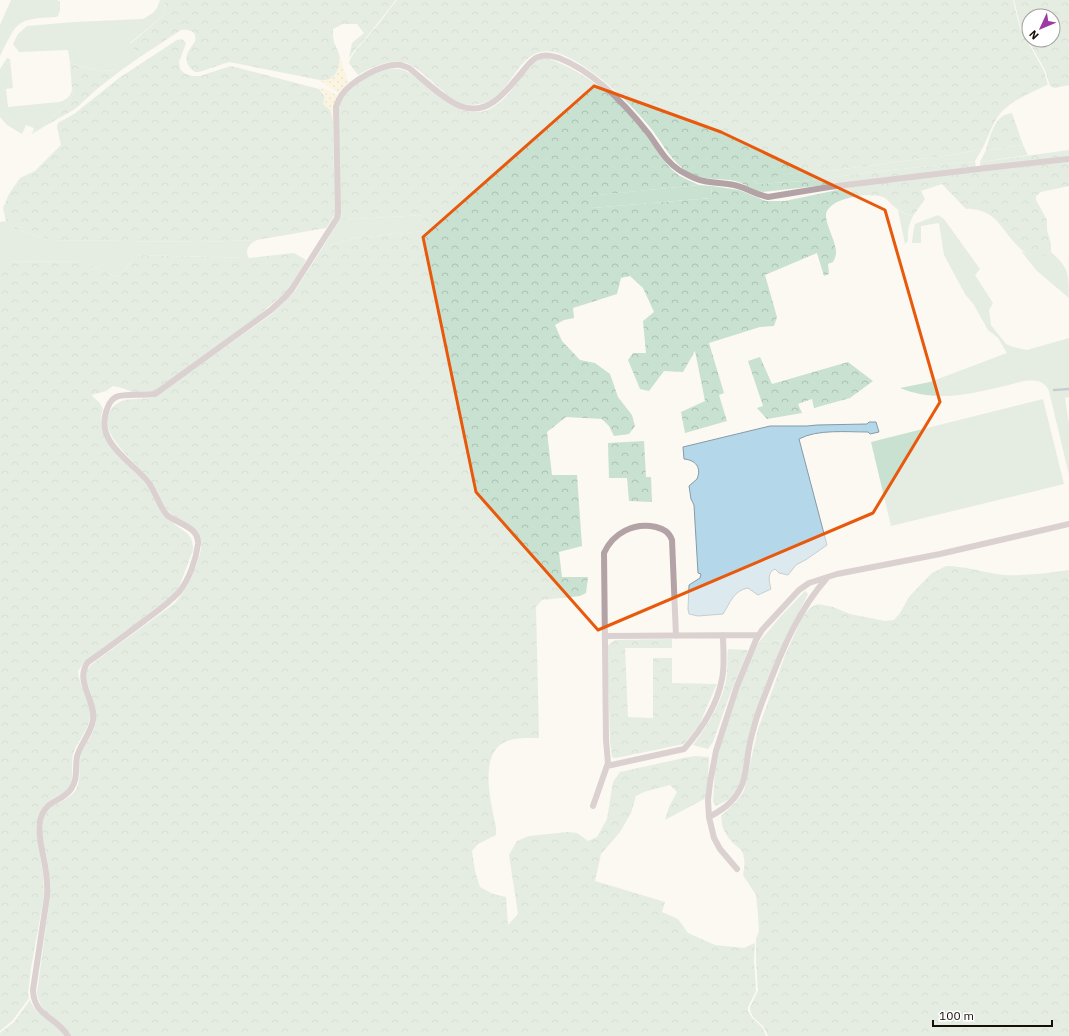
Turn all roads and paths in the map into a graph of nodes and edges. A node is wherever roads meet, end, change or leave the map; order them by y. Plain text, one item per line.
1 (1069, 160) edge
2 (1069, 524) edge
3 (828, 577) junction
4 (723, 635) junction
5 (759, 635) junction
6 (606, 636) junction
7 (676, 636) junction
8 (607, 766) junction
9 (593, 806) dead end
10 (709, 817) junction
11 (737, 869) dead end
12 (68, 1036) edge

1 - 12 street
2 - 3 street
3 - 5 street
3 - 10 street
4 - 5 street
4 - 7 street
4 - 8 street
5 - 10 street
6 - 7 street
6 - 7 street
6 - 8 street
8 - 9 street
10 - 11 street

